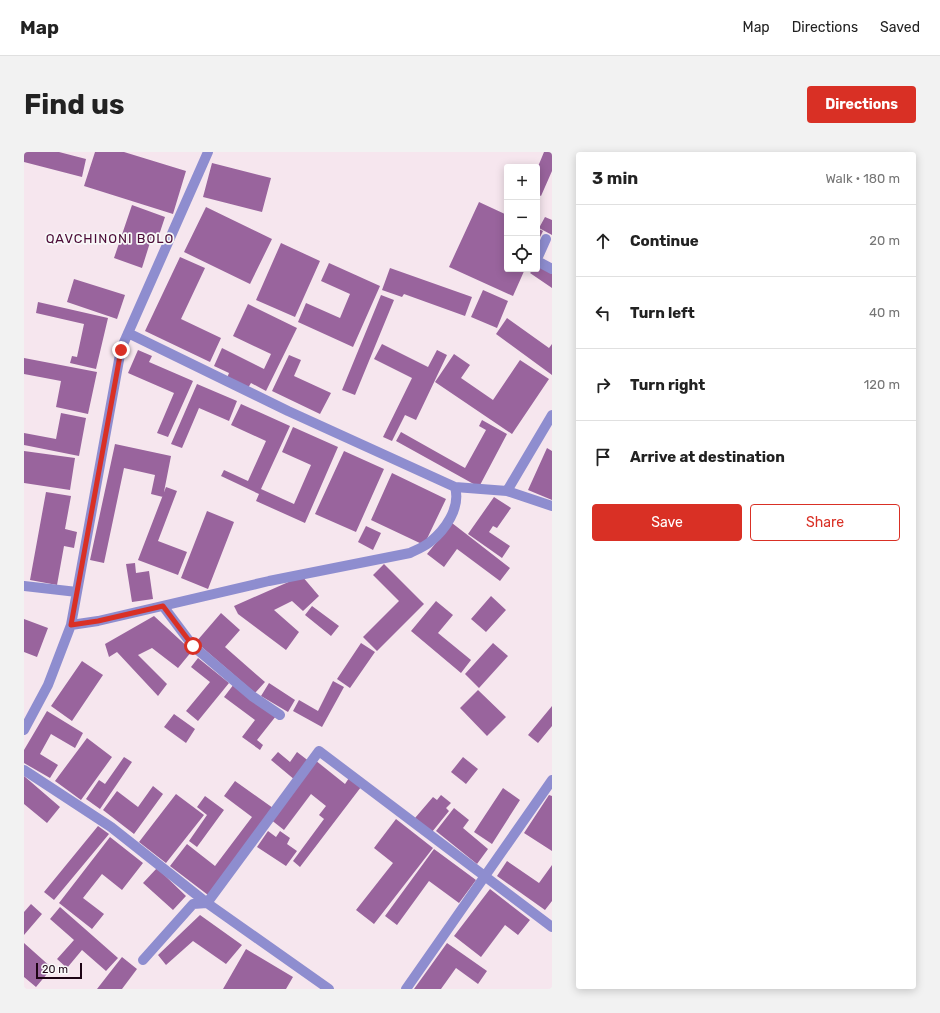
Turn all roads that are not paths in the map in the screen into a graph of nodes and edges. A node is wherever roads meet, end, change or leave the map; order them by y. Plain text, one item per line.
1 (208, 152) edge
2 (546, 239) dead end
3 (540, 253) edge
4 (540, 262) edge
5 (552, 269) edge
6 (128, 333) junction
7 (552, 415) edge
8 (455, 487) junction
9 (507, 491) junction
10 (552, 506) edge
11 (24, 586) edge
12 (77, 592) junction
13 (163, 606) junction
14 (71, 625) junction
15 (280, 715) dead end
16 (24, 730) edge
17 (24, 770) edge
18 (552, 780) edge
19 (484, 876) junction
20 (207, 903) junction
21 (552, 927) edge
22 (143, 960) dead end
23 (329, 989) edge
24 (406, 989) edge

1 - 6 street
2 - 3 street
4 - 5 street
6 - 8 street
6 - 12 street
7 - 9 street
8 - 9 street
8 - 13 street
9 - 10 street
11 - 12 street
12 - 14 street
13 - 14 street
13 - 15 street
14 - 16 street
17 - 20 street
18 - 19 street
19 - 20 street
19 - 21 street
19 - 24 street
20 - 22 street
20 - 23 street

